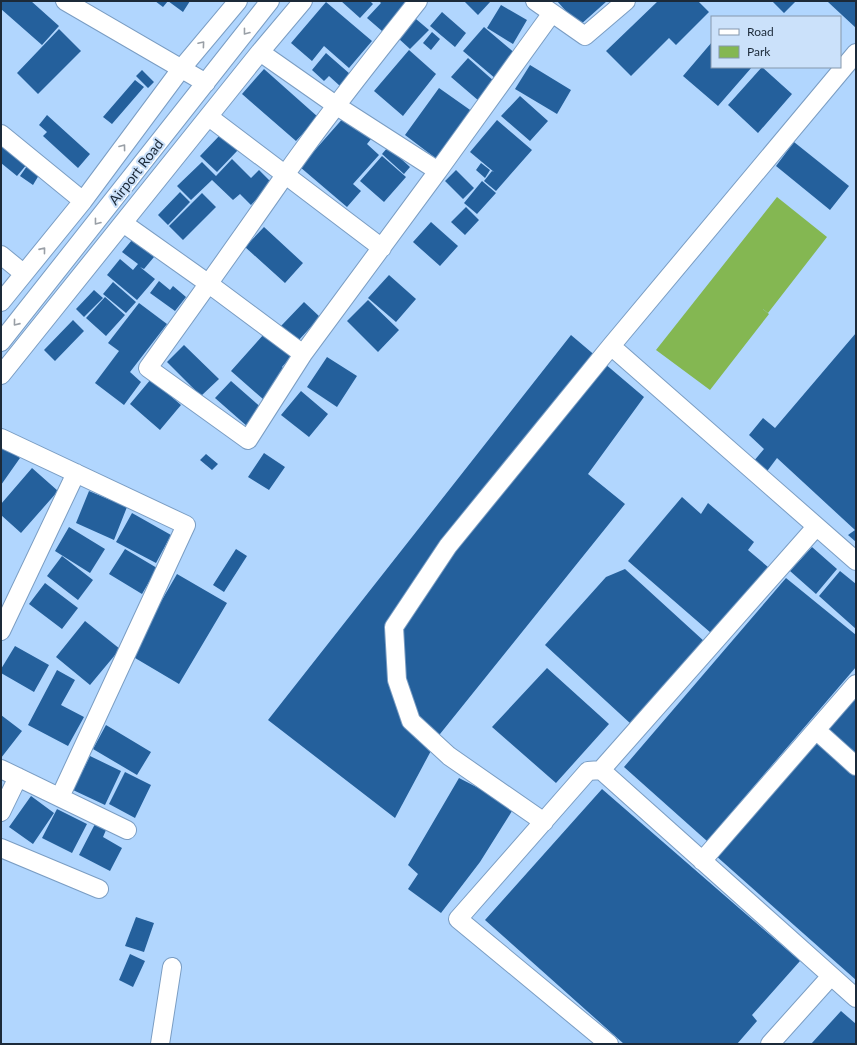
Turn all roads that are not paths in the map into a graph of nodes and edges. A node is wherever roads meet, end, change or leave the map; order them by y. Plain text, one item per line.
1 (65, 1) edge
2 (238, 1) edge
3 (270, 1) edge
4 (303, 1) edge
5 (418, 1) edge
6 (535, 1) edge
7 (626, 1) edge
8 (552, 13) junction
9 (260, 52) junction
10 (856, 53) edge
11 (181, 69) junction
12 (206, 83) junction
13 (336, 106) junction
14 (209, 117) junction
15 (1, 134) edge
16 (438, 171) junction
17 (285, 175) junction
18 (83, 201) junction
19 (123, 223) junction
20 (382, 248) junction
21 (1, 255) edge
22 (24, 273) junction
23 (209, 284) junction
24 (1, 302) edge
25 (1, 342) edge
26 (610, 346) junction
27 (302, 354) junction
28 (1, 376) edge
29 (1, 438) edge
30 (76, 473) junction
31 (816, 528) junction
32 (856, 561) edge
33 (1, 631) edge
34 (856, 684) edge
35 (816, 730) junction
36 (856, 766) edge
37 (1, 769) edge
38 (601, 770) junction
39 (18, 777) junction
40 (60, 797) junction
41 (1, 812) edge
42 (544, 822) junction
43 (127, 830) dead end
44 (1, 848) edge
45 (702, 861) junction
46 (99, 889) dead end
47 (172, 967) dead end
48 (831, 976) junction
49 (856, 998) edge
50 (160, 1044) edge
51 (609, 1044) edge
52 (770, 1044) edge

1 - 11 street
11 -> 2 street, Airport Road
3 -> 12 street, Airport Road
4 - 9 street
5 - 13 street
6 - 8 street
7 - 8 street
8 - 16 street
9 - 13 street
9 - 14 street
10 - 26 street
11 - 12 street
18 -> 11 street, Airport Road
12 -> 25 street, Airport Road
13 - 16 street
13 - 17 street
14 - 17 street
14 - 19 street
15 - 18 street
16 - 20 street
17 - 20 street
17 - 23 street
22 -> 18 street, Airport Road
19 - 23 street
19 - 28 street
20 - 27 street
21 - 22 street
22 - 24 street, Airport Road
23 - 27 street
23 - 27 street
26 - 31 street
26 - 42 street
29 - 30 street
30 - 33 street
30 - 40 street
31 - 32 street
31 - 38 street
34 - 35 street
35 - 36 street
35 - 45 street
37 - 39 street
38 - 42 street
38 - 45 street
39 - 40 street
39 - 41 street
40 - 43 street
42 - 51 street
44 - 46 street
45 - 48 street
47 - 50 street
48 - 49 street
48 - 52 street

